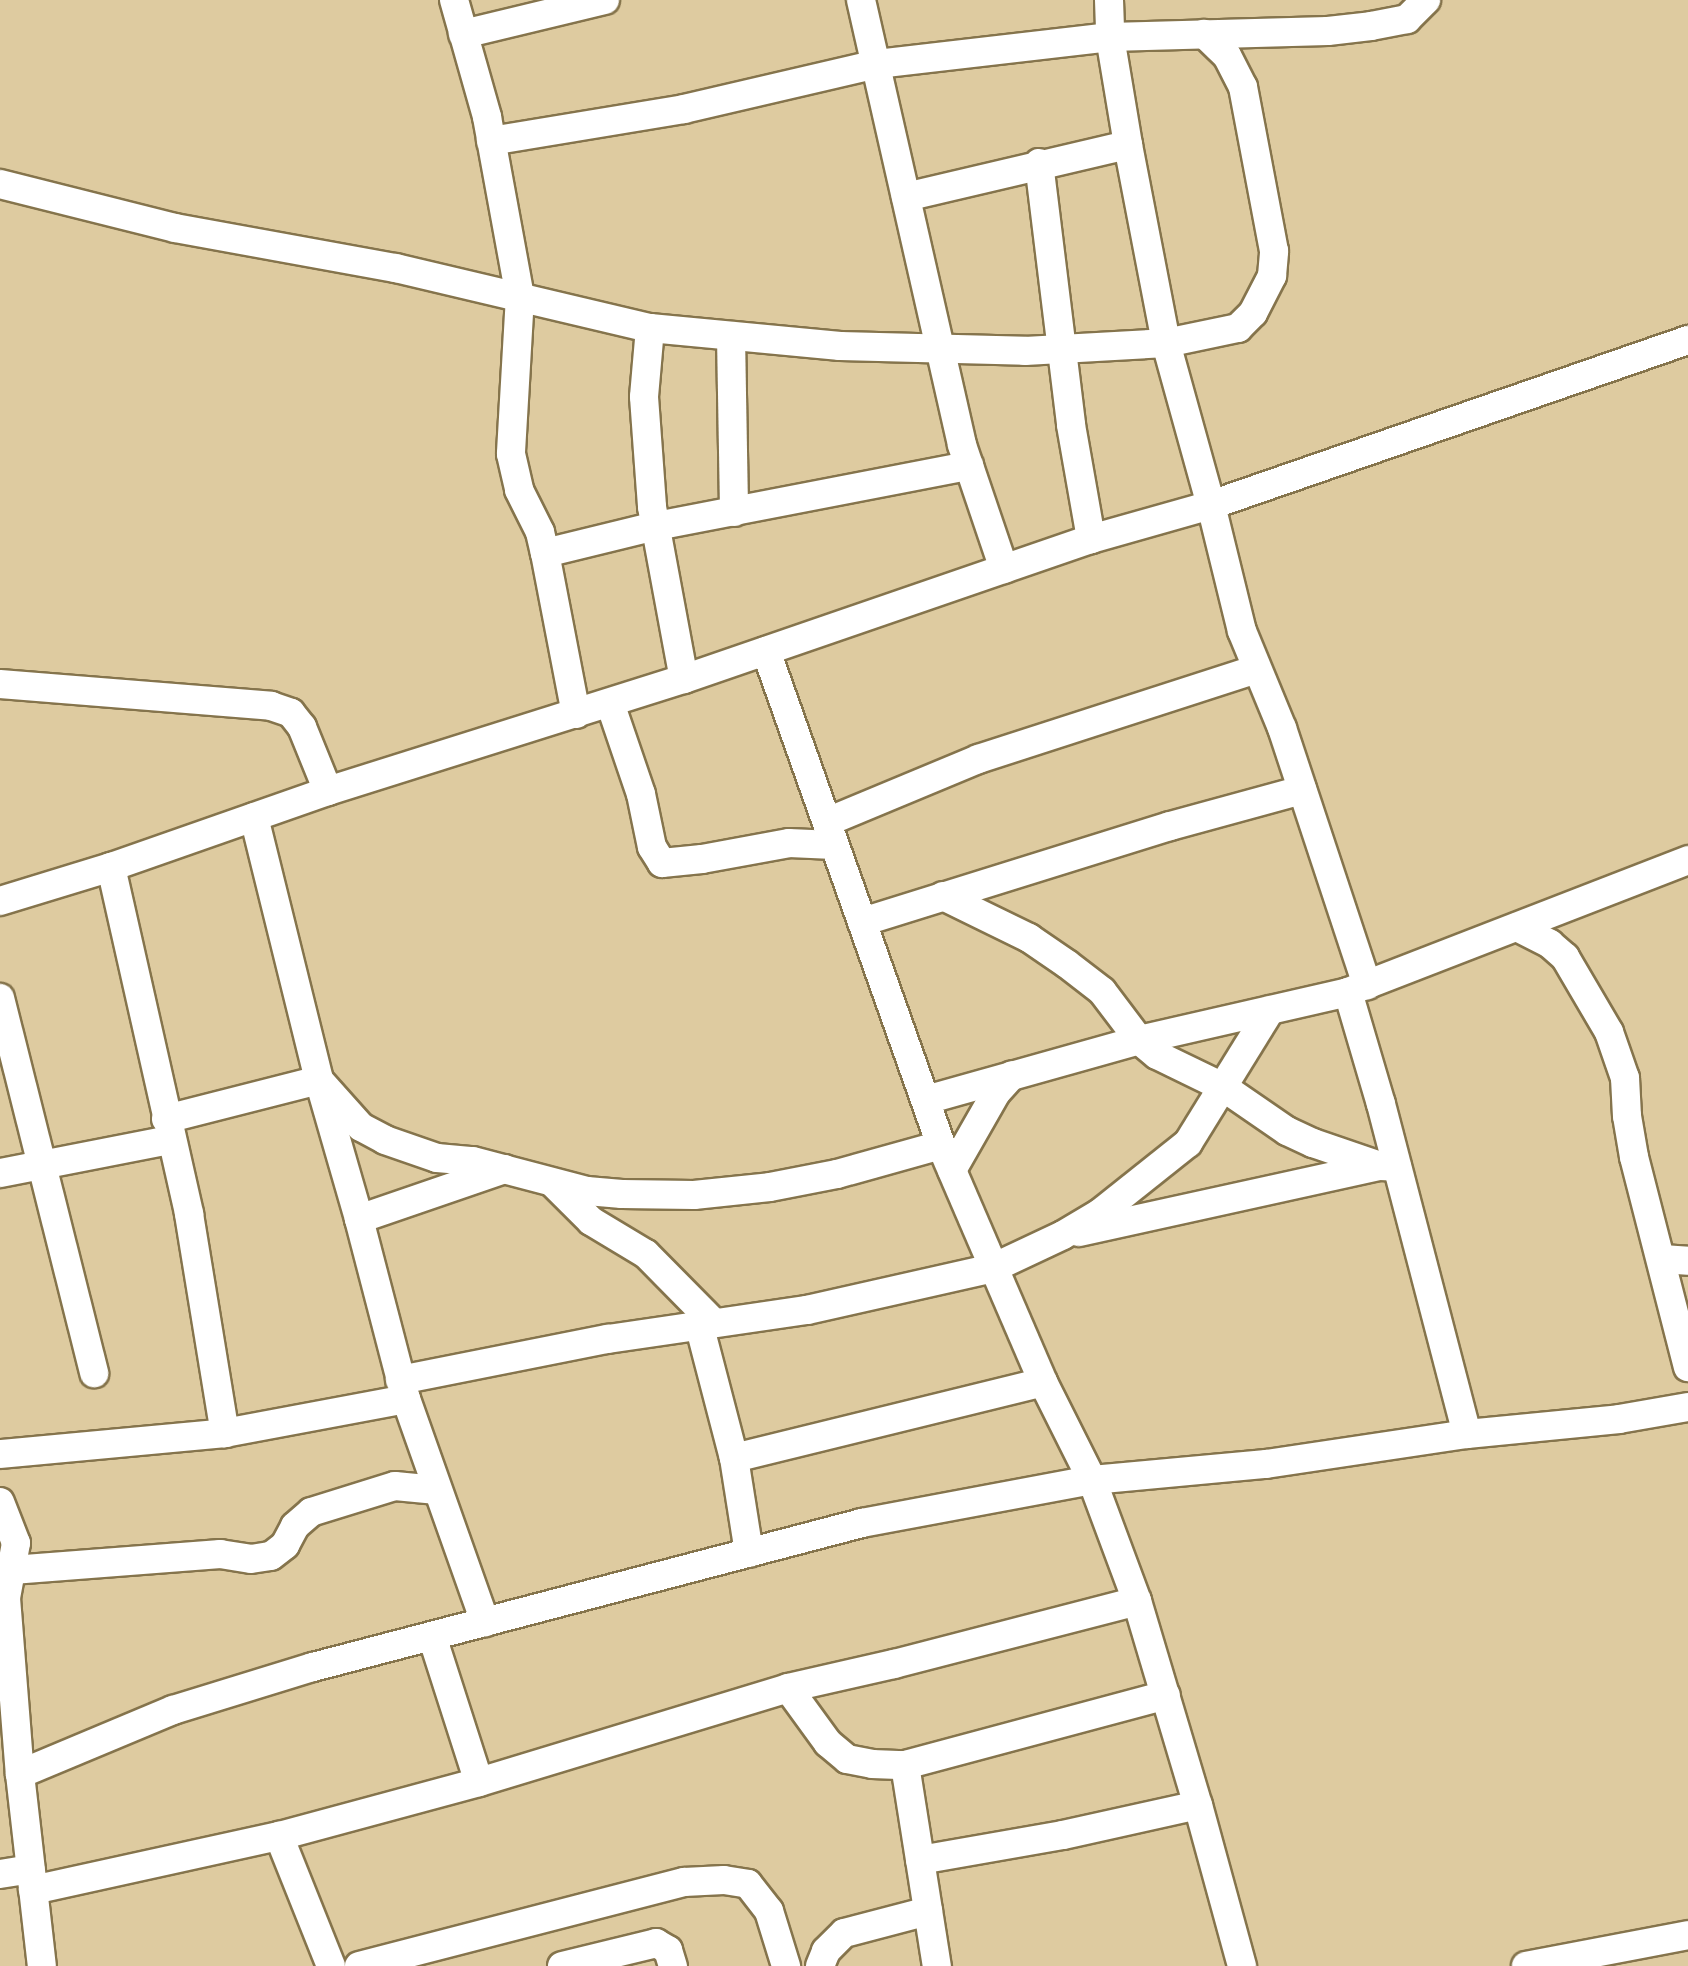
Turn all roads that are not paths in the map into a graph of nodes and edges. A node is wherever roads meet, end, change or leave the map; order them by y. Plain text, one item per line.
1 (454, 0) edge
2 (605, 0) edge
3 (861, 0) edge
4 (1108, 0) edge
5 (1426, 0) edge
6 (463, 34) junction
7 (1204, 34) junction
8 (1110, 37) junction
9 (877, 64) junction
10 (491, 141) junction
11 (1128, 145) junction
12 (1039, 163) junction
13 (0, 184) edge
14 (905, 197) junction
15 (520, 296) junction
16 (650, 328) junction
17 (732, 336) junction
18 (1688, 340) edge
19 (1166, 343) junction
20 (938, 347) junction
21 (1063, 349) junction
22 (969, 466) junction
23 (1212, 505) junction
24 (734, 512) junction
25 (656, 526) junction
26 (1091, 539) junction
27 (545, 553) junction
28 (1004, 569) junction
29 (766, 651) junction
30 (1256, 669) junction
31 (684, 679) junction
32 (0, 684) edge
33 (610, 703) junction
34 (576, 714) junction
35 (1302, 790) junction
36 (328, 791) junction
37 (254, 817) junction
38 (830, 833) junction
39 (1688, 860) edge
40 (111, 867) junction
41 (943, 896) junction
42 (1, 900) edge
43 (862, 922) junction
44 (1517, 927) junction
45 (1357, 989) junction
46 (0, 998) edge
47 (1270, 1010) junction
48 (1139, 1040) junction
49 (1012, 1075) junction
50 (319, 1080) junction
51 (1223, 1087) junction
52 (926, 1100) junction
53 (168, 1130) junction
54 (947, 1158) junction
55 (42, 1166) junction
56 (1389, 1167) junction
57 (505, 1169) junction
58 (0, 1173) edge
59 (553, 1183) junction
60 (359, 1219) junction
61 (1063, 1235) junction
62 (1675, 1260) edge
63 (993, 1268) junction
64 (706, 1323) junction
65 (1688, 1367) edge
66 (94, 1373) dead end
67 (1043, 1382) junction
68 (403, 1389) junction
69 (1688, 1407) edge
70 (225, 1433) junction
71 (1467, 1434) junction
72 (0, 1454) edge
73 (734, 1458) junction
74 (1092, 1480) junction
75 (437, 1490) junction
76 (0, 1502) edge
77 (749, 1553) junction
78 (12, 1570) junction
79 (1137, 1601) junction
80 (485, 1622) junction
81 (432, 1636) junction
82 (788, 1688) junction
83 (1166, 1695) junction
84 (905, 1765) junction
85 (20, 1774) junction
86 (480, 1782) junction
87 (1198, 1805) junction
88 (279, 1836) junction
89 (920, 1860) junction
90 (0, 1874) edge
91 (32, 1879) junction
92 (928, 1911) junction
93 (1688, 1935) edge
94 (39, 1965) edge
95 (331, 1966) edge
96 (359, 1966) edge
97 (562, 1966) edge
98 (673, 1966) edge
99 (786, 1966) edge
100 (820, 1966) edge
101 (937, 1966) edge
102 (1242, 1966) edge
103 (1526, 1966) edge

1 - 6 street
2 - 6 street
3 - 9 street
4 - 8 street
5 - 7 street
6 - 10 street
7 - 8 street
7 - 19 street
8 - 9 street
8 - 11 street
9 - 10 street
9 - 14 street
10 - 15 street
11 - 12 street
11 - 19 street
12 - 14 street
12 - 21 street
13 - 15 street
14 - 20 street
15 - 16 street
15 - 27 street
16 - 17 street
16 - 25 street
17 - 20 street
17 - 24 street
18 - 23 street
19 - 21 street
19 - 23 street
20 - 21 street
20 - 22 street
21 - 26 street
22 - 24 street
22 - 28 street
23 - 26 street
23 - 30 street
24 - 25 street
25 - 27 street
25 - 31 street
26 - 28 street
27 - 34 street
28 - 29 street
29 - 31 street
29 - 38 street
30 - 35 street
30 - 38 street
31 - 33 street
32 - 36 street
33 - 34 street
33 - 38 street
34 - 36 street
35 - 41 street
35 - 45 street
36 - 37 street
37 - 40 street
37 - 50 street
38 - 43 street
39 - 44 street
40 - 42 street
40 - 53 street
41 - 43 street
41 - 48 street
43 - 52 street
44 - 45 street
44 - 62 street
45 - 47 street
45 - 56 street
46 - 55 street
47 - 48 street
47 - 51 street
48 - 49 street
48 - 51 street
49 - 52 street
49 - 54 street
50 - 53 street
50 - 57 street
50 - 60 street
51 - 56 street
51 - 61 street
52 - 54 street
53 - 55 street
53 - 70 street
54 - 59 street
54 - 63 street
55 - 58 street
55 - 66 street
56 - 61 street
56 - 71 street
57 - 59 street
57 - 60 street
59 - 64 street
60 - 68 street
61 - 63 street
62 - 65 street
63 - 64 street
63 - 67 street
64 - 68 street
64 - 73 street
67 - 73 street
67 - 74 street
68 - 70 street
68 - 75 street
69 - 71 street
70 - 72 street
71 - 74 street
73 - 77 street
74 - 77 street
74 - 79 street
75 - 78 street
75 - 80 street
76 - 78 street
77 - 80 street
78 - 85 street
79 - 82 street
79 - 83 street
80 - 81 street
81 - 85 street
81 - 86 street
82 - 84 street
82 - 86 street
83 - 84 street
83 - 87 street
84 - 89 street
85 - 91 street
86 - 88 street
87 - 89 street
87 - 102 street
88 - 91 street
88 - 95 street
89 - 92 street
90 - 91 street
91 - 94 street
92 - 100 street
92 - 101 street
93 - 103 street
96 - 99 street
97 - 98 street

